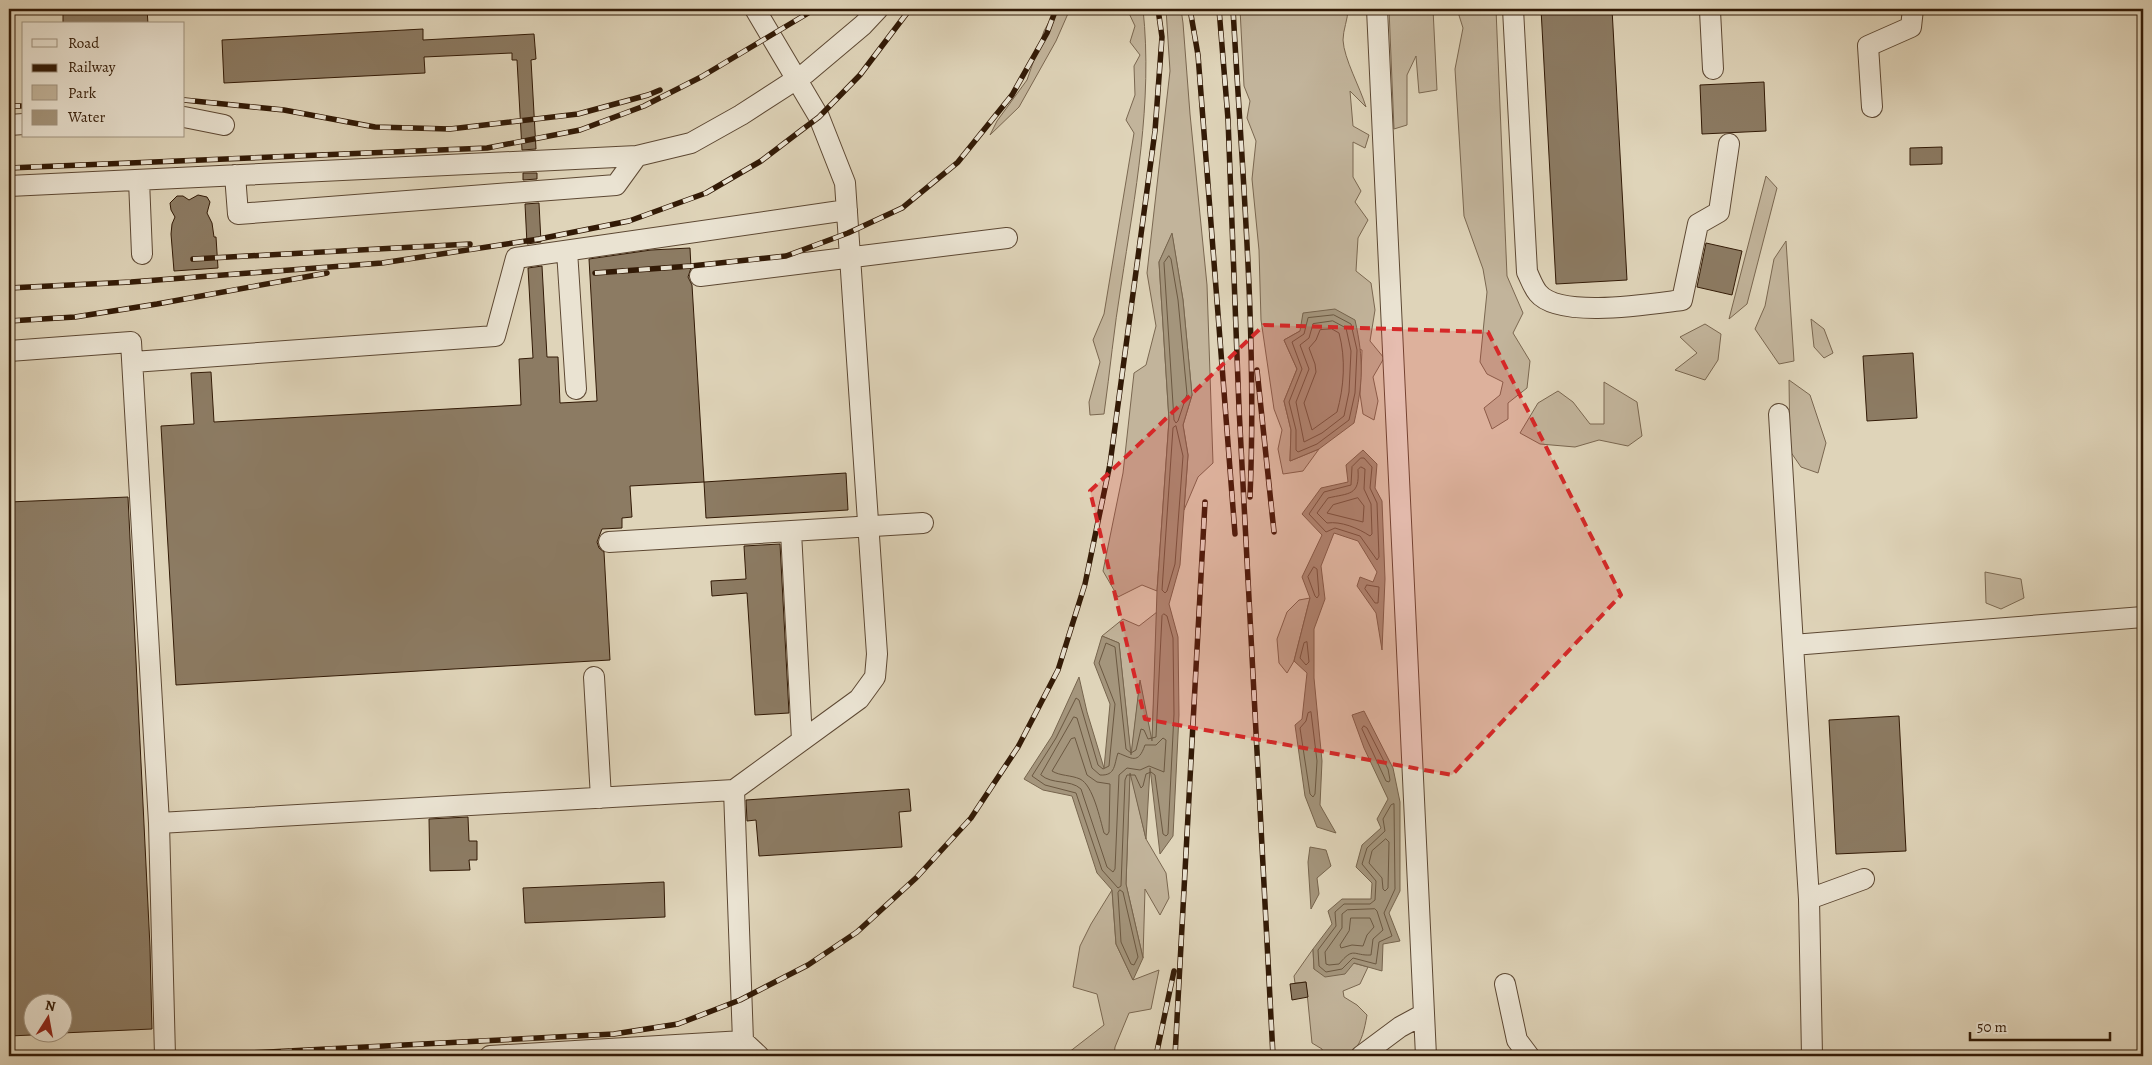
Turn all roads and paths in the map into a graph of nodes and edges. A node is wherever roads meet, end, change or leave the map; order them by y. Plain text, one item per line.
1 (754, 9) edge
2 (878, 9) edge
3 (1377, 9) edge
4 (1513, 9) edge
5 (1711, 9) edge
6 (1912, 9) edge
7 (1713, 69) dead end
8 (796, 78) junction
9 (1872, 107) dead end
10 (185, 117) edge
11 (22, 124) edge
12 (9, 125) edge
13 (224, 125) dead end
14 (1729, 144) dead end
15 (638, 156) junction
16 (235, 176) junction
17 (138, 180) junction
18 (9, 186) edge
19 (847, 210) junction
20 (1007, 238) dead end
21 (567, 250) junction
22 (142, 254) dead end
23 (850, 256) junction
24 (700, 276) dead end
25 (9, 351) edge
26 (133, 362) junction
27 (576, 389) dead end
28 (1779, 414) dead end
29 (923, 523) dead end
30 (870, 527) junction
31 (791, 532) junction
32 (609, 542) dead end
33 (2143, 617) edge
34 (1793, 645) junction
35 (594, 677) dead end
36 (802, 740) junction
37 (734, 790) junction
38 (601, 798) junction
39 (159, 823) junction
40 (1864, 879) dead end
41 (1809, 899) junction
42 (1505, 984) dead end
43 (1424, 1014) junction
44 (743, 1041) junction
45 (655, 1051) edge
46 (165, 1056) edge
47 (490, 1056) edge
48 (759, 1056) edge
49 (1361, 1056) edge
50 (1426, 1056) edge
51 (1529, 1056) edge
52 (1812, 1056) edge

1 - 8 lane
2 - 8 lane
3 - 43 lane
4 - 14 lane
5 - 7 lane
6 - 9 lane
8 - 15 lane
8 - 19 lane
10 - 13 lane
11 - 12 lane
15 - 16 lane
15 - 16 lane
16 - 17 lane
17 - 18 lane
17 - 22 lane
19 - 21 lane
19 - 23 lane
20 - 23 lane
21 - 26 lane
21 - 27 lane
23 - 24 lane
23 - 30 lane
25 - 26 lane
26 - 39 lane
28 - 34 lane
29 - 30 lane
30 - 31 lane
30 - 36 lane
31 - 32 lane
31 - 36 lane
33 - 34 lane
34 - 41 lane
35 - 38 lane
36 - 37 lane
37 - 38 lane
37 - 44 lane
38 - 39 lane
39 - 46 lane
40 - 41 lane
41 - 52 lane
42 - 51 lane
43 - 49 lane
43 - 50 lane
44 - 45 lane
44 - 48 lane
45 - 47 lane

